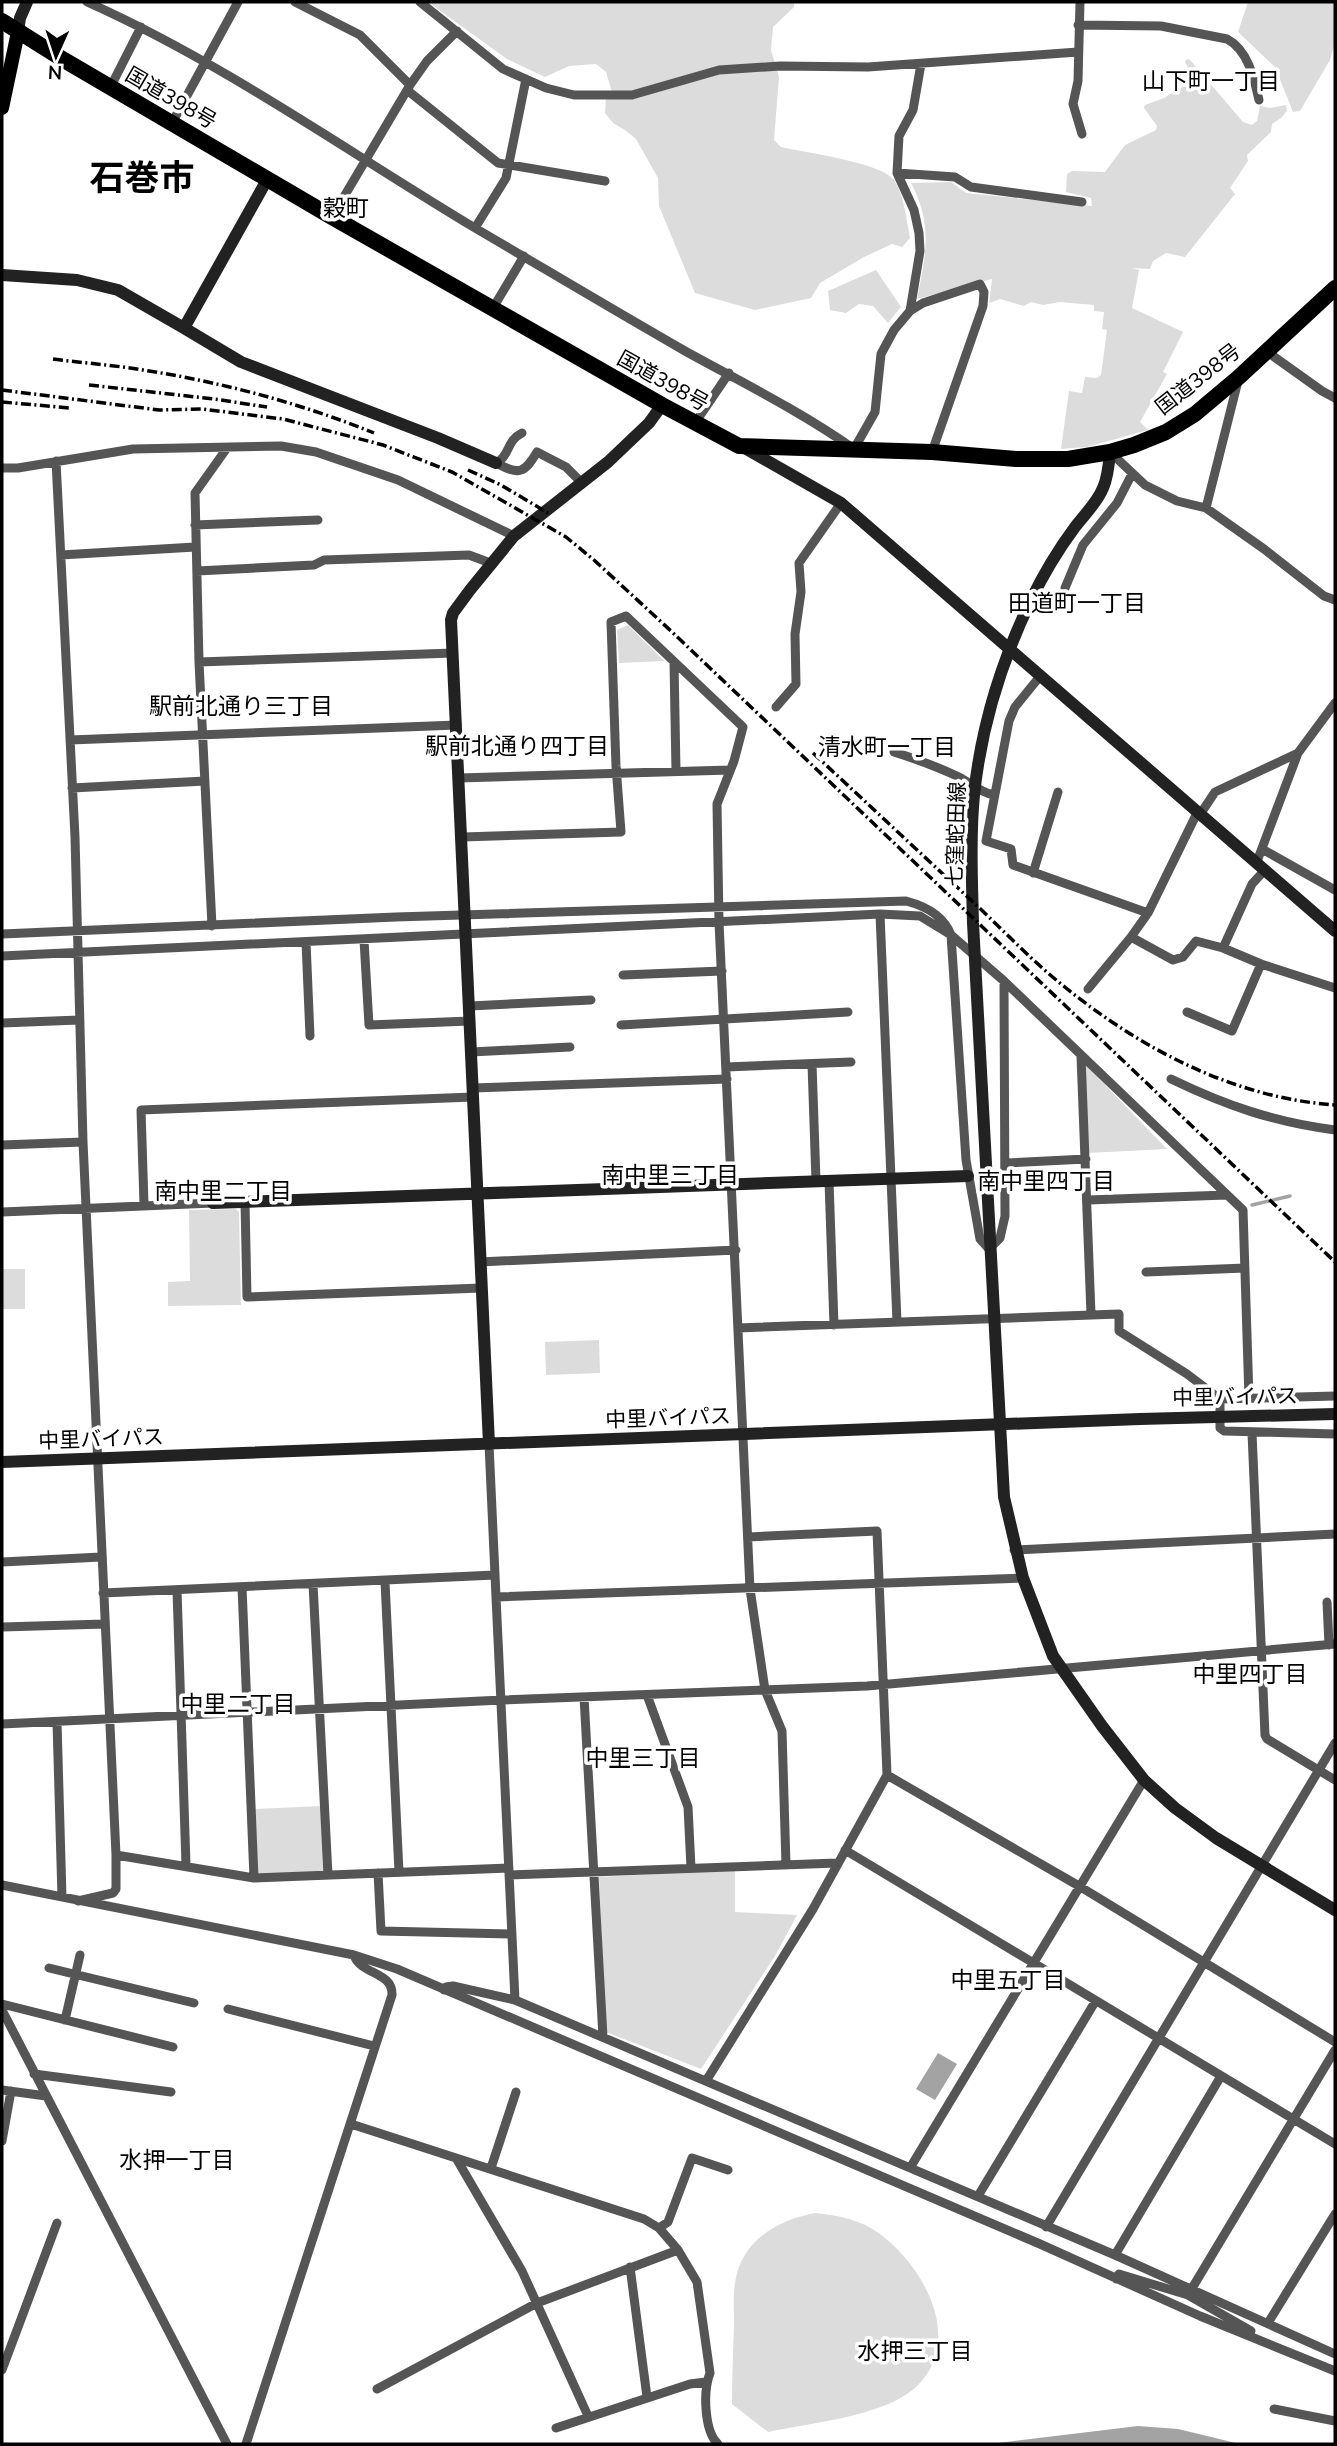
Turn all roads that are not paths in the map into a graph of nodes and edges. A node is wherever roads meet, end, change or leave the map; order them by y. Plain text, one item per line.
1 (27, 2) edge
2 (87, 2) edge
3 (238, 2) edge
4 (295, 2) edge
5 (420, 2) edge
6 (1080, 2) edge
7 (2, 21) edge
8 (1079, 25) junction
9 (141, 27) junction
10 (457, 31) junction
11 (18, 32) junction
12 (1078, 52) junction
13 (205, 62) junction
14 (921, 64) junction
15 (6, 70) edge
16 (526, 79) junction
17 (110, 88) junction
18 (408, 88) junction
19 (1259, 100) dead end
20 (2, 108) edge
21 (172, 123) junction
22 (1082, 134) dead end
23 (365, 161) junction
24 (510, 166) junction
25 (897, 173) junction
26 (268, 178) junction
27 (605, 181) dead end
28 (1082, 202) dead end
29 (332, 217) junction
30 (475, 228) junction
31 (524, 256) junction
32 (2, 275) edge
33 (1335, 288) edge
34 (493, 308) junction
35 (910, 311) junction
36 (184, 328) junction
37 (1266, 351) junction
38 (729, 373) junction
39 (1239, 377) junction
40 (1335, 398) edge
41 (662, 405) junction
42 (695, 423) junction
43 (522, 433) dead end
44 (739, 446) junction
45 (800, 447) junction
46 (226, 448) junction
47 (854, 449) junction
48 (932, 452) junction
49 (1110, 452) junction
50 (56, 461) junction
51 (496, 463) junction
52 (2, 468) edge
53 (783, 469) junction
54 (1132, 474) junction
55 (582, 483) junction
56 (841, 503) junction
57 (1206, 508) junction
58 (318, 520) dead end
59 (195, 524) junction
60 (514, 536) junction
61 (195, 547) junction
62 (61, 555) junction
63 (493, 564) junction
64 (197, 571) junction
65 (1065, 588) dead end
66 (1335, 600) edge
67 (453, 653) junction
68 (199, 662) junction
69 (674, 662) junction
70 (1041, 675) junction
71 (1335, 704) edge
72 (776, 707) dead end
73 (457, 725) junction
74 (203, 735) junction
75 (70, 740) junction
76 (894, 752) dead end
77 (1298, 752) junction
78 (730, 770) junction
79 (677, 771) junction
80 (618, 772) junction
81 (459, 778) junction
82 (205, 781) junction
83 (72, 788) junction
84 (1058, 792) dead end
85 (994, 795) junction
86 (1199, 812) junction
87 (462, 837) junction
88 (1262, 849) junction
89 (1261, 867) junction
90 (1033, 873) junction
91 (1335, 890) edge
92 (719, 906) junction
93 (1149, 913) junction
94 (880, 914) junction
95 (466, 916) junction
96 (719, 922) junction
97 (212, 926) junction
98 (1335, 931) edge
99 (78, 932) junction
100 (466, 933) junction
101 (2, 934) edge
102 (951, 934) junction
103 (1130, 937) junction
104 (364, 940) junction
105 (306, 942) junction
106 (1223, 948) junction
107 (78, 952) junction
108 (2, 956) edge
109 (1262, 964) junction
110 (722, 971) junction
111 (623, 975) dead end
112 (1004, 981) junction
113 (1335, 988) edge
114 (1088, 989) dead end
115 (591, 1000) dead end
116 (470, 1006) junction
117 (848, 1012) dead end
118 (1187, 1012) dead end
119 (724, 1019) junction
120 (79, 1020) junction
121 (470, 1021) junction
122 (2, 1023) edge
123 (621, 1024) dead end
124 (310, 1035) dead end
125 (570, 1048) dead end
126 (471, 1052) junction
127 (1081, 1056) junction
128 (850, 1062) dead end
129 (812, 1064) junction
130 (726, 1068) junction
131 (727, 1079) junction
132 (1171, 1079) dead end
133 (473, 1093) junction
134 (1335, 1130) edge
135 (83, 1142) junction
136 (2, 1145) edge
137 (1086, 1159) junction
138 (1006, 1163) junction
139 (968, 1176) junction
140 (891, 1178) junction
141 (822, 1181) junction
142 (732, 1183) junction
143 (477, 1193) junction
144 (1226, 1195) junction
145 (1088, 1200) junction
146 (246, 1202) junction
147 (213, 1203) joint
148 (145, 1204) junction
149 (86, 1210) junction
150 (2, 1212) edge
151 (989, 1249) junction
152 (736, 1250) junction
153 (480, 1262) junction
154 (1245, 1268) junction
155 (1146, 1272) dead end
156 (481, 1288) junction
157 (1091, 1314) junction
158 (993, 1318) junction
159 (897, 1322) junction
160 (834, 1325) junction
161 (738, 1328) junction
162 (1335, 1396) edge
163 (1249, 1398) junction
164 (1220, 1399) junction
165 (1335, 1414) edge
166 (1220, 1417) junction
167 (999, 1424) junction
168 (1252, 1433) junction
169 (743, 1434) junction
170 (1335, 1434) edge
171 (489, 1444) junction
172 (97, 1459) junction
173 (2, 1462) edge
174 (1335, 1534) edge
175 (748, 1537) junction
176 (1257, 1538) junction
177 (1014, 1550) junction
178 (101, 1557) junction
179 (2, 1562) edge
180 (495, 1575) junction
181 (1023, 1578) junction
182 (385, 1582) junction
183 (880, 1583) junction
184 (313, 1584) junction
185 (242, 1587) junction
186 (750, 1589) junction
187 (177, 1590) junction
188 (103, 1593) junction
189 (496, 1597) junction
190 (1327, 1602) dead end
191 (105, 1624) junction
192 (2, 1627) edge
193 (1332, 1644) edge
194 (1261, 1650) junction
195 (1062, 1669) junction
196 (884, 1684) junction
197 (765, 1690) junction
198 (647, 1695) junction
199 (584, 1698) junction
200 (502, 1700) junction
201 (391, 1706) junction
202 (319, 1709) junction
203 (248, 1712) junction
204 (181, 1715) junction
205 (110, 1720) junction
206 (57, 1722) junction
207 (2, 1724) edge
208 (1335, 1743) edge
209 (1319, 1770) junction
210 (887, 1775) junction
211 (1144, 1780) junction
212 (1335, 1780) edge
213 (845, 1850) junction
214 (116, 1854) junction
215 (837, 1863) junction
216 (186, 1865) junction
217 (786, 1865) junction
218 (1262, 1867) junction
219 (691, 1868) junction
220 (399, 1872) junction
221 (509, 1872) junction
222 (595, 1872) junction
223 (378, 1873) junction
224 (328, 1875) junction
225 (254, 1878) junction
226 (2, 1885) edge
227 (1079, 1886) junction
228 (62, 1898) junction
229 (78, 1901) junction
230 (1335, 1910) edge
231 (512, 1934) junction
232 (80, 1955) dead end
233 (354, 1955) junction
234 (1204, 1963) junction
235 (1032, 1964) junction
236 (49, 1968) dead end
237 (76, 1974) junction
238 (444, 1990) junction
239 (515, 2000) junction
240 (1095, 2002) junction
241 (194, 2003) dead end
242 (2, 2004) edge
243 (2, 2010) edge
244 (228, 2010) dead end
245 (65, 2020) junction
246 (603, 2036) junction
247 (1158, 2039) junction
248 (1335, 2042) edge
249 (373, 2046) junction
250 (173, 2047) dead end
251 (1335, 2050) edge
252 (34, 2074) junction
253 (1221, 2076) junction
254 (706, 2081) junction
255 (7, 2091) edge
256 (171, 2092) dead end
257 (516, 2092) dead end
258 (46, 2096) junction
259 (1292, 2119) junction
260 (351, 2124) junction
261 (2, 2141) edge
262 (1335, 2144) edge
263 (456, 2158) junction
264 (491, 2168) junction
265 (909, 2168) junction
266 (728, 2170) dead end
267 (978, 2196) junction
268 (1335, 2214) edge
269 (57, 2223) dead end
270 (1046, 2227) junction
271 (659, 2228) junction
272 (678, 2250) junction
273 (1115, 2255) junction
274 (630, 2267) junction
275 (1116, 2279) junction
276 (1189, 2292) junction
277 (537, 2303) junction
278 (1268, 2323) junction
279 (1250, 2336) junction
280 (1335, 2354) edge
281 (2, 2370) edge
282 (1335, 2371) edge
283 (706, 2382) junction
284 (377, 2389) dead end
285 (647, 2397) junction
286 (1275, 2409) dead end
287 (588, 2416) junction
288 (1335, 2421) edge
289 (556, 2428) dead end
290 (226, 2444) edge
291 (246, 2444) edge
292 (719, 2444) edge

1 - 11 street
2 - 9 street
3 - 13 street
4 - 18 street
5 - 10 street
6 - 8 street
7 - 11 highway, 国道398号
8 - 12 street
8 - 19 street
9 - 13 street
9 - 17 street
10 - 16 street
10 - 18 street
11 - 15 main road
11 - 17 highway, 国道398号
12 - 14 street
12 - 22 street
13 - 21 street
13 - 23 street
14 - 16 street
14 - 25 street
15 - 20 main road
16 - 24 street
17 - 21 highway, 国道398号
18 - 23 street
18 - 24 street
21 - 26 highway, 国道398号
23 - 29 street
23 - 30 street
24 - 27 street
24 - 30 street
25 - 28 street
25 - 35 street
26 - 29 highway, 国道398号
26 - 36 street
29 - 34 highway, 国道398号
30 - 31 street
31 - 34 street
31 - 38 street
32 - 36 street
33 - 37 highway, 国道398号
34 - 41 highway, 国道398号
35 - 47 street
35 - 48 street
36 - 51 street
37 - 39 highway, 国道398号
37 - 40 street
38 - 42 street
38 - 47 street
39 - 49 highway, 国道398号
39 - 57 street
41 - 42 highway, 国道398号
41 - 55 street
42 - 44 highway, 国道398号
43 - 51 street
44 - 45 highway, 国道398号
44 - 53 street
45 - 47 highway, 国道398号
45 - 53 street
46 - 50 street
46 - 59 street
46 - 60 street
47 - 48 highway, 国道398号
48 - 49 highway, 国道398号
49 - 54 street
49 - 151 street, 七窪蛇田線
50 - 52 street
50 - 62 street
51 - 55 street
53 - 56 street
54 - 57 street
54 - 65 street
55 - 60 street
56 - 70 street
56 - 72 street
57 - 66 street
58 - 59 street
59 - 61 street
60 - 63 street
61 - 62 street
61 - 64 street
62 - 75 street
63 - 64 street
63 - 67 street
64 - 68 street
67 - 68 street
67 - 73 street
68 - 74 street
69 - 78 street
69 - 79 street
69 - 80 street
70 - 85 street
70 - 86 street
71 - 77 street
73 - 74 street
73 - 81 street
74 - 75 street
74 - 82 street
75 - 83 street
76 - 85 street
77 - 86 street
77 - 88 street
78 - 79 street
78 - 92 street
79 - 80 street
80 - 81 street
80 - 87 street
81 - 87 street
82 - 83 street
82 - 97 street
83 - 99 street
84 - 90 street
85 - 90 street
86 - 89 street
86 - 93 street
87 - 95 street
88 - 89 street
88 - 91 street
89 - 98 street
89 - 106 street
90 - 93 street
92 - 95 street
92 - 96 street
92 - 102 street
93 - 103 street
94 - 96 street
94 - 102 street
94 - 140 street
95 - 97 street
95 - 100 street
96 - 100 street
96 - 110 street
97 - 99 street
99 - 101 street
99 - 107 street
100 - 104 street
100 - 116 street
102 - 112 street
102 - 139 street
103 - 106 street
103 - 114 street
104 - 105 street
104 - 121 street
105 - 107 street
105 - 124 street
106 - 109 street
107 - 108 street
107 - 120 street
109 - 113 street
109 - 118 street
110 - 111 street
110 - 119 street
112 - 127 street
112 - 138 street
115 - 116 street
116 - 121 street
117 - 119 street
119 - 123 street
119 - 130 street
120 - 122 street
120 - 135 street
121 - 126 street
125 - 126 street
126 - 133 street
127 - 137 street
127 - 144 street
128 - 129 street
129 - 130 street
129 - 141 street
130 - 131 street
131 - 133 street
131 - 142 street
132 - 134 street
133 - 143 street
133 - 148 street
135 - 136 street
135 - 149 street
137 - 138 street
137 - 145 street
138 - 151 street
139 - 140 street
139 - 151 street
140 - 141 street
140 - 159 street
141 - 142 street
141 - 160 street
142 - 143 street
142 - 152 street
143 - 146 street
143 - 153 street
144 - 145 street
144 - 154 street
145 - 157 street
146 - 147 street
146 - 156 street
147 - 148 street
148 - 149 street
149 - 150 street
149 - 172 street
151 - 158 street, 七窪蛇田線
152 - 153 street
152 - 161 street
153 - 156 street
154 - 155 street
154 - 163 street
156 - 171 street
157 - 158 street
157 - 164 street
158 - 159 street
158 - 167 street, 七窪蛇田線
159 - 160 street
160 - 161 street
161 - 169 street
162 - 163 street
163 - 164 street
164 - 166 street
165 - 166 street, 中里バイパス
166 - 167 street, 中里バイパス
166 - 168 street
167 - 169 street, 中里バイパス
167 - 177 street, 七窪蛇田線
168 - 170 street
168 - 176 street
169 - 171 street, 中里バイパス
169 - 175 street
171 - 172 street, 中里バイパス
171 - 180 street
172 - 173 street, 中里バイパス
172 - 178 street
174 - 176 street
175 - 183 street
175 - 186 street
176 - 177 street
176 - 194 street
177 - 181 street, 七窪蛇田線
178 - 179 street
178 - 188 street
180 - 182 street
180 - 189 street
181 - 183 street
181 - 195 street, 七窪蛇田線
182 - 184 street
182 - 201 street
183 - 186 street
183 - 196 street
184 - 185 street
184 - 202 street
185 - 187 street
185 - 203 street
186 - 189 street
186 - 197 street
187 - 188 street
187 - 204 street
188 - 191 street
189 - 200 street
190 - 193 street
191 - 192 street
191 - 205 street
193 - 194 street
194 - 195 street
194 - 209 street
195 - 196 street
195 - 211 street, 七窪蛇田線
196 - 197 street
196 - 210 street
197 - 198 street
197 - 217 street
198 - 199 street
198 - 219 street
199 - 200 street
199 - 222 street
200 - 201 street
200 - 221 street
201 - 202 street
201 - 220 street
202 - 203 street
202 - 224 street
203 - 204 street
203 - 225 street
204 - 205 street
204 - 216 street
205 - 206 street
205 - 214 street
206 - 207 street
206 - 228 street
208 - 209 street
209 - 212 street
209 - 218 street
210 - 213 street
210 - 227 street
211 - 218 street, 七窪蛇田線
211 - 227 street
213 - 215 street
213 - 235 street
214 - 216 street
214 - 229 street
215 - 217 street
215 - 254 street
216 - 225 street
217 - 219 street
218 - 230 street, 七窪蛇田線
218 - 234 street
219 - 222 street
220 - 221 street
220 - 223 street
221 - 222 street
221 - 231 street
222 - 246 street
223 - 224 street
223 - 231 street
224 - 225 street
226 - 228 street
227 - 234 street
227 - 235 street
228 - 229 street
229 - 233 street
231 - 239 street
232 - 237 street
233 - 238 street
233 - 249 street
234 - 247 street
234 - 248 street
235 - 240 street
235 - 265 street
236 - 237 street
237 - 241 street
237 - 245 street
238 - 239 street
238 - 275 street
239 - 246 street
240 - 247 street
240 - 267 street
242 - 245 street
243 - 252 street
244 - 249 street
245 - 250 street
246 - 254 street
247 - 253 street
247 - 270 street
249 - 260 street
251 - 259 street
252 - 256 street
252 - 258 street
253 - 259 street
253 - 273 street
254 - 265 street
255 - 258 street
255 - 261 street
257 - 264 street
258 - 290 street
259 - 262 street
259 - 276 street
260 - 263 street
260 - 291 street
263 - 264 street
263 - 277 street
264 - 271 street
265 - 267 street
266 - 271 street
267 - 270 street
268 - 278 street
269 - 281 street
270 - 273 street
271 - 272 street
272 - 274 street
272 - 283 street
273 - 276 street
274 - 277 street
274 - 285 street
275 - 276 street
275 - 279 street
276 - 278 street
276 - 279 street
277 - 284 street
277 - 287 street
278 - 280 street
279 - 282 street
283 - 285 street
283 - 292 street
285 - 287 street
286 - 288 street
287 - 289 street

